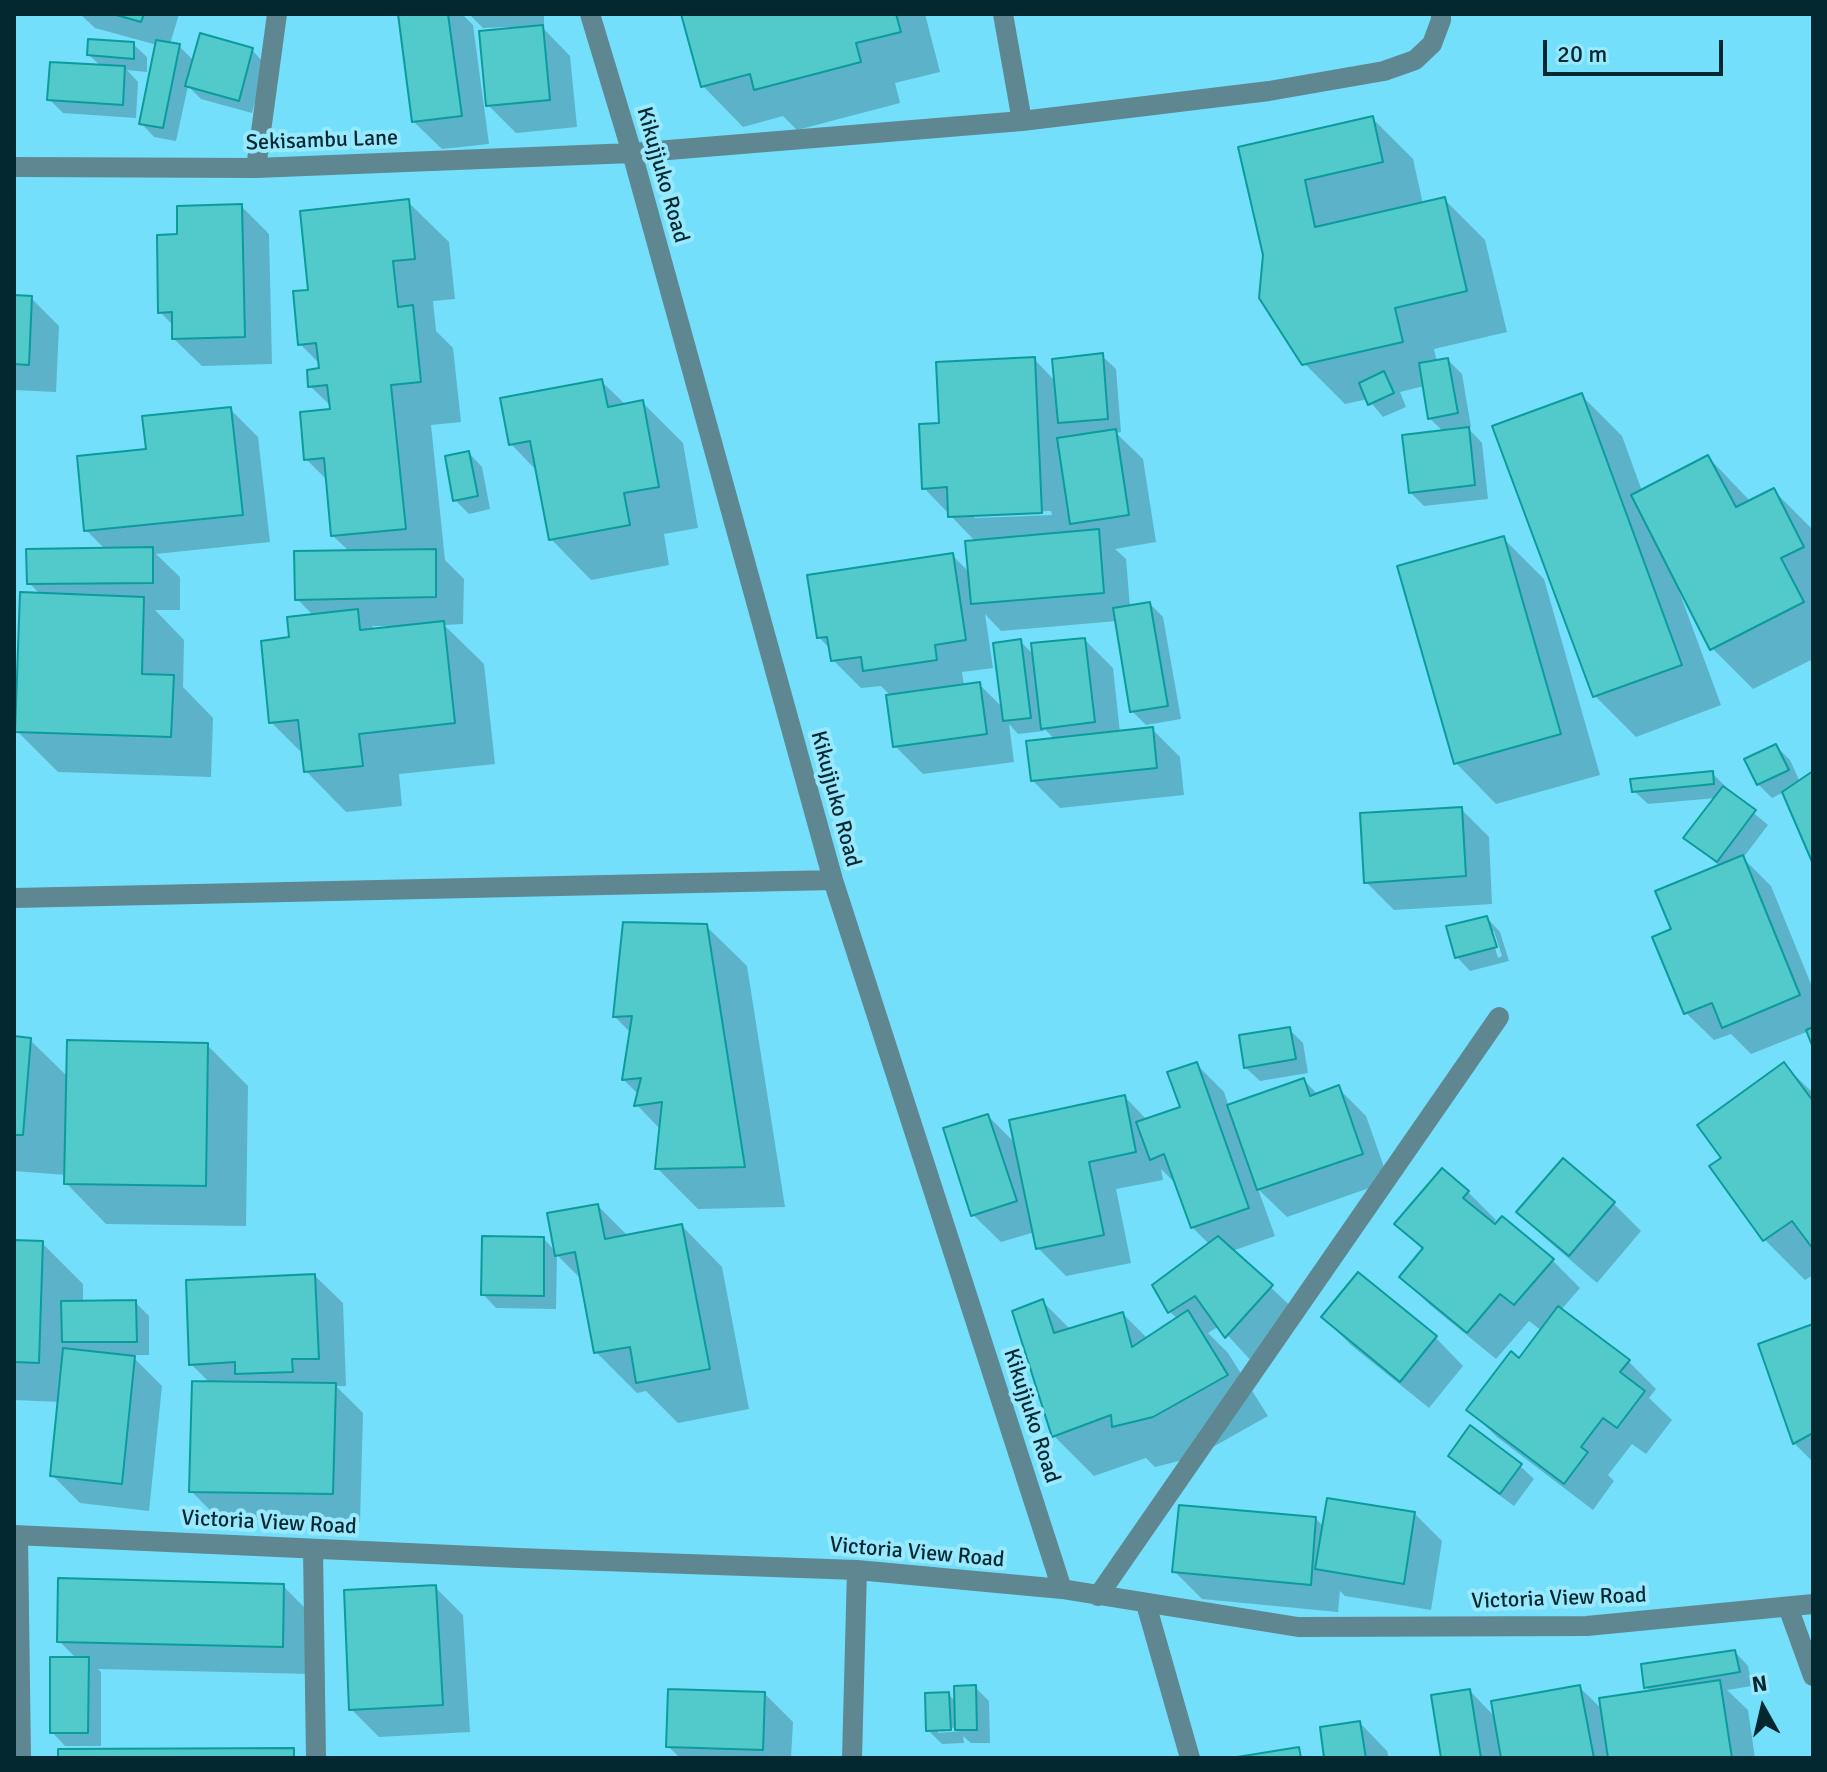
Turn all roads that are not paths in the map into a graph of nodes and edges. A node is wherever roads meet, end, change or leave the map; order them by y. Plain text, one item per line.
1 (277, 14) edge
2 (590, 14) edge
3 (1003, 14) edge
4 (1441, 14) edge
5 (1022, 121) junction
6 (632, 153) junction
7 (14, 167) edge
8 (256, 168) junction
9 (833, 880) junction
10 (14, 898) edge
11 (1499, 1017) dead end
12 (16, 1536) edge
13 (313, 1549) junction
14 (857, 1570) junction
15 (1062, 1589) junction
16 (1098, 1596) junction
17 (1146, 1604) junction
18 (1813, 1604) edge
19 (1788, 1607) junction
20 (1813, 1676) edge
21 (21, 1758) edge
22 (316, 1758) edge
23 (852, 1758) edge
24 (1190, 1758) edge

1 - 8 street
2 - 6 street, Kikujjuko Road
3 - 5 street
4 - 5 street, Sekisambu Lane
5 - 6 street, Sekisambu Lane
6 - 8 street, Sekisambu Lane
6 - 9 street, Kikujjuko Road
7 - 8 street, Sekisambu Lane
9 - 10 street
9 - 15 street, Kikujjuko Road
11 - 16 street
12 - 13 street, Victoria View Road
12 - 21 street
13 - 14 street, Victoria View Road
13 - 22 street
14 - 15 street, Victoria View Road
14 - 23 street
15 - 16 street, Victoria View Road
16 - 17 street, Victoria View Road
17 - 19 street, Victoria View Road
17 - 24 street
18 - 19 street, Victoria View Road
19 - 20 street

